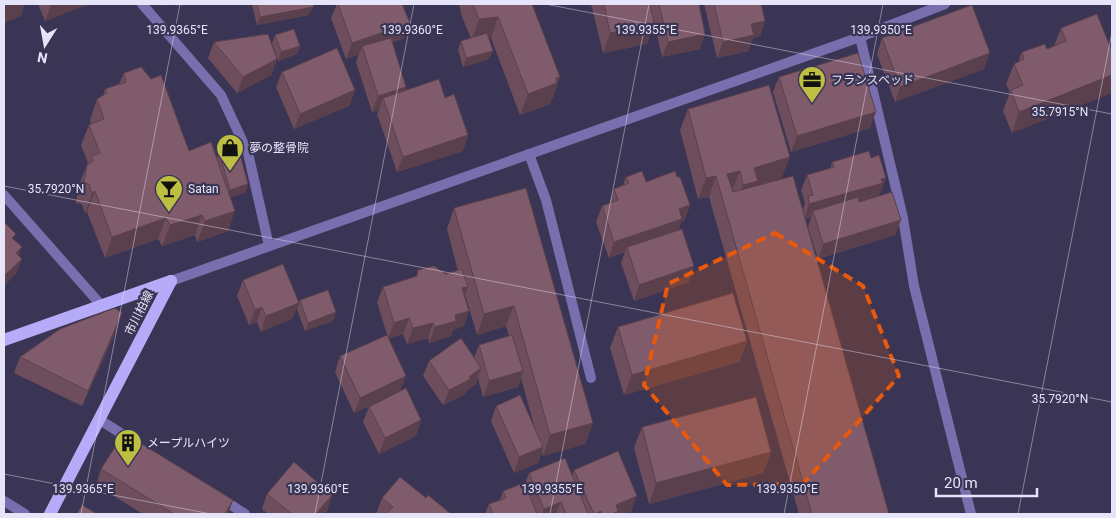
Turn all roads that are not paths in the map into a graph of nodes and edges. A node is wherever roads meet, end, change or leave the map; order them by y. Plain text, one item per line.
1 (142, 4) edge
2 (945, 4) edge
3 (860, 37) junction
4 (529, 154) junction
5 (4, 195) edge
6 (269, 246) junction
7 (170, 281) junction
8 (101, 305) junction
9 (4, 340) edge
10 (591, 378) dead end
11 (100, 420) junction
12 (142, 447) edge
13 (209, 491) edge
14 (4, 501) edge
15 (25, 514) edge
16 (50, 514) edge
17 (245, 514) edge
18 (971, 514) edge

1 - 6 street
2 - 3 street
3 - 4 street
3 - 18 street
4 - 6 street
4 - 10 street
5 - 8 street
6 - 7 street
7 - 8 main road, 市川柏線
7 - 11 main road, 市川柏線
8 - 9 main road, 市川柏線
11 - 12 street
11 - 16 main road, 市川柏線
13 - 17 street
14 - 15 street

